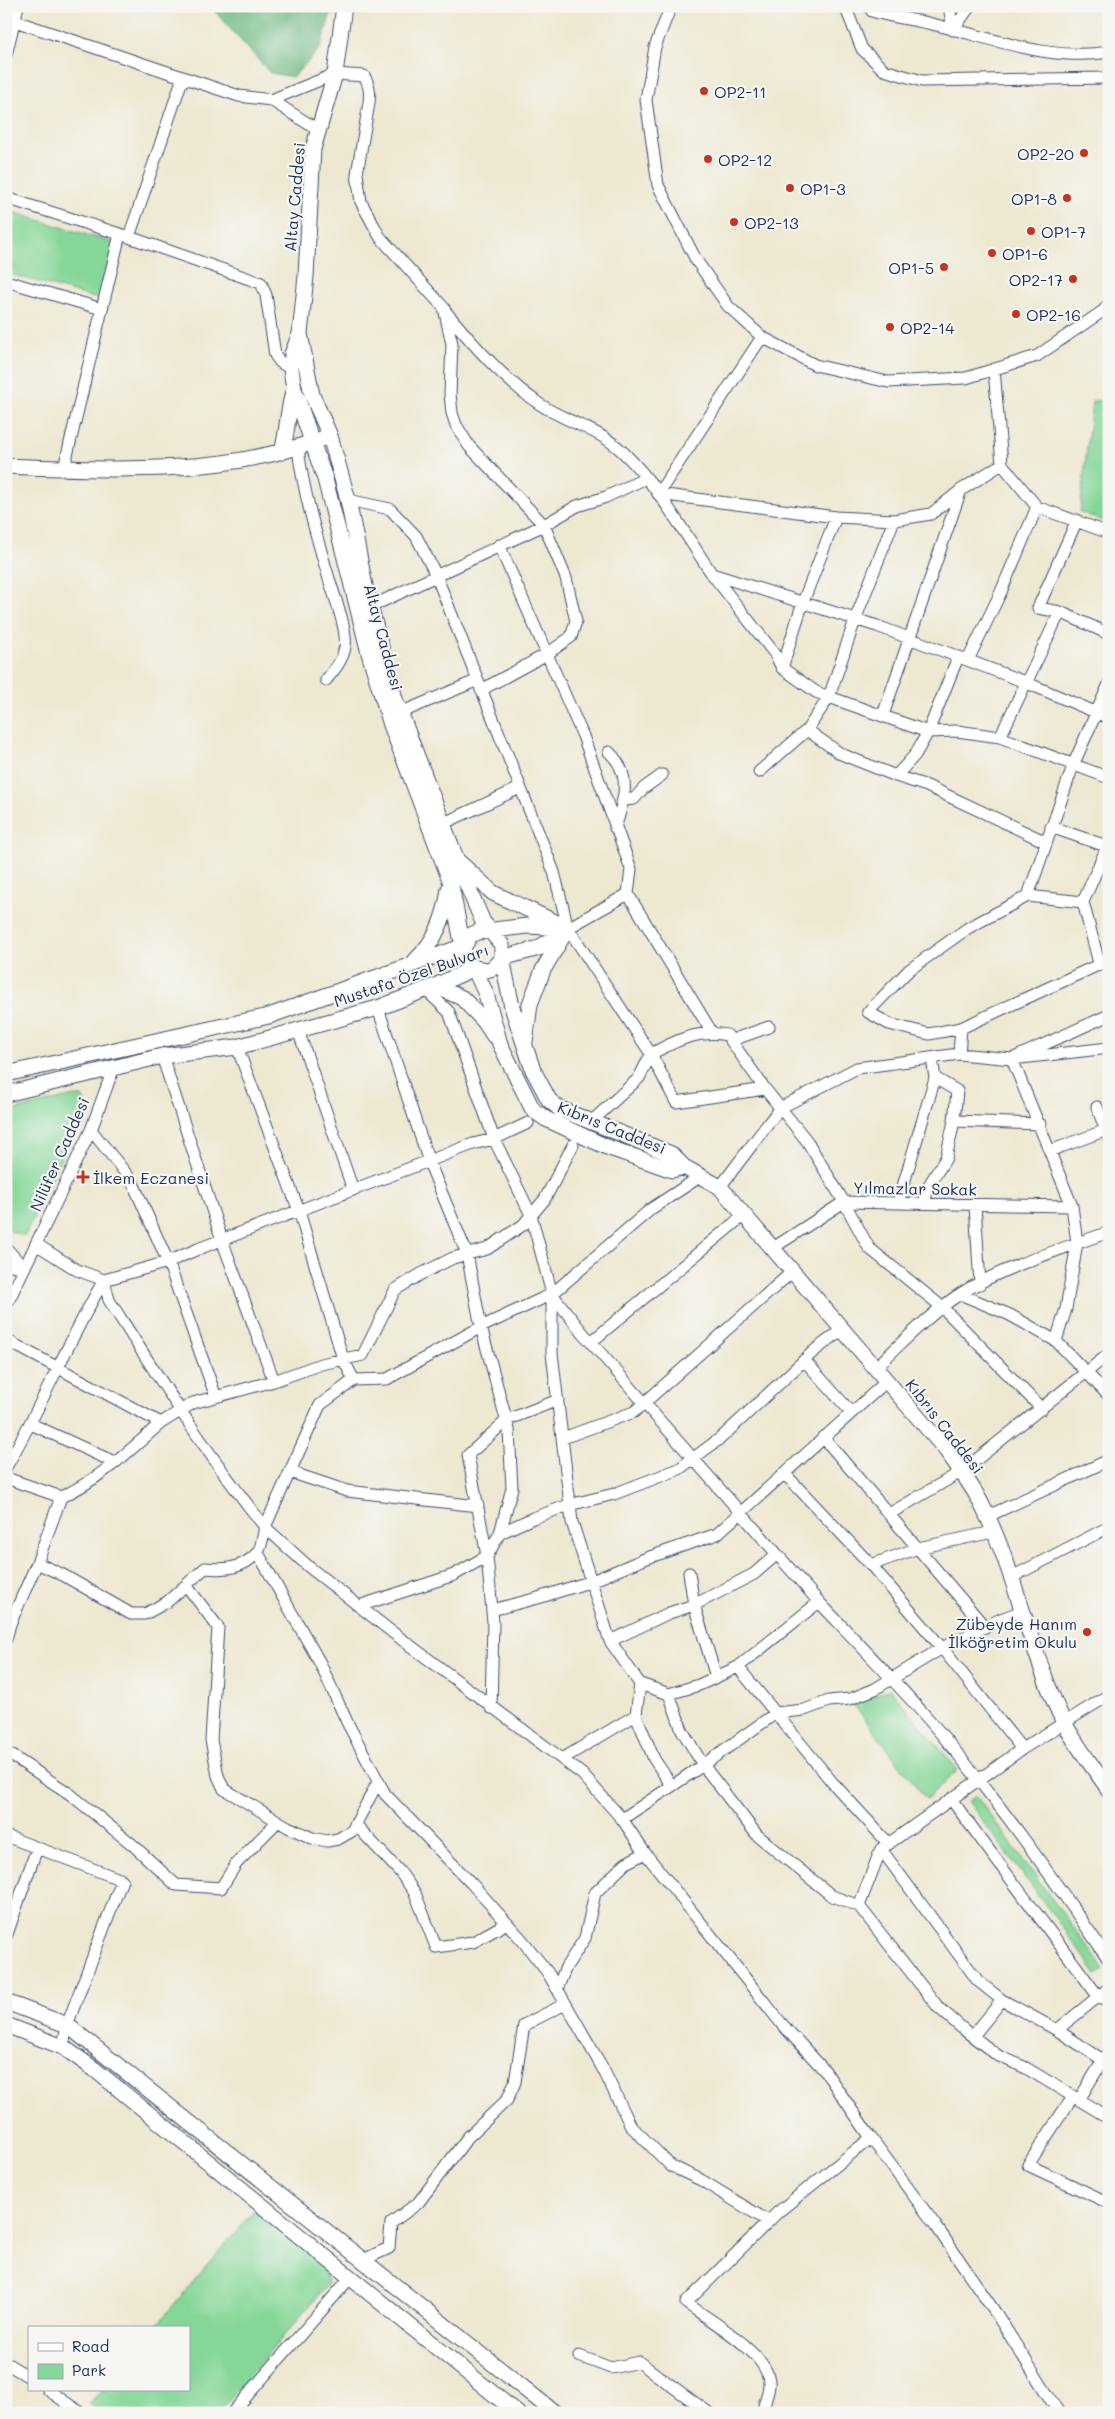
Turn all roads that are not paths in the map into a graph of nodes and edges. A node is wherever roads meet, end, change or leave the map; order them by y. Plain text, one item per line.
1 (18, 6) edge
2 (344, 6) edge
3 (671, 6) edge
4 (845, 6) edge
5 (949, 6) edge
6 (970, 6) edge
7 (872, 9) edge
8 (11, 20) edge
9 (953, 30) junction
10 (1109, 52) edge
11 (6, 55) edge
12 (335, 74) junction
13 (182, 77) junction
14 (1109, 78) edge
15 (271, 100) junction
16 (318, 130) junction
17 (6, 198) edge
18 (125, 236) junction
19 (6, 281) edge
20 (1109, 304) edge
21 (444, 308) junction
22 (102, 309) junction
23 (300, 334) junction
24 (762, 337) junction
25 (291, 369) junction
26 (994, 369) junction
27 (294, 389) junction
28 (330, 436) junction
29 (306, 445) junction
30 (282, 452) junction
31 (1002, 464) junction
32 (6, 466) edge
33 (64, 468) junction
34 (646, 478) junction
35 (961, 490) junction
36 (658, 494) junction
37 (348, 500) junction
38 (1038, 507) junction
39 (836, 517) junction
40 (894, 520) junction
41 (1077, 520) junction
42 (544, 525) junction
43 (1109, 533) edge
44 (499, 545) junction
45 (712, 574) junction
46 (436, 575) junction
47 (803, 602) junction
48 (370, 607) junction
49 (1060, 612) junction
50 (855, 620) junction
51 (1109, 634) edge
52 (909, 638) junction
53 (547, 654) junction
54 (963, 658) junction
55 (782, 668) junction
56 (326, 680) dead end
57 (1025, 682) junction
58 (1109, 684) edge
59 (480, 685) junction
60 (829, 697) junction
61 (400, 713) junction
62 (1097, 713) junction
63 (883, 715) junction
64 (1109, 718) edge
65 (807, 730) junction
66 (928, 732) junction
67 (1000, 737) junction
68 (609, 752) dead end
69 (1074, 763) junction
70 (759, 772) dead end
71 (662, 775) dead end
72 (896, 776) junction
73 (1109, 778) edge
74 (520, 788) junction
75 (625, 800) junction
76 (442, 824) junction
77 (1051, 827) junction
78 (615, 828) junction
79 (1046, 842) junction
80 (1108, 847) edge
81 (456, 858) junction
82 (450, 880) junction
83 (628, 894) junction
84 (1028, 896) junction
85 (1083, 902) junction
86 (568, 928) junction
87 (489, 932) junction
88 (464, 946) junction
89 (502, 958) junction
90 (1104, 962) edge
91 (411, 965) junction
92 (474, 968) junction
93 (431, 988) junction
94 (378, 1008) junction
95 (1109, 1015) edge
96 (769, 1027) dead end
97 (961, 1028) junction
98 (298, 1030) junction
99 (711, 1031) junction
100 (732, 1040) junction
101 (500, 1044) junction
102 (525, 1044) junction
103 (237, 1047) junction
104 (1109, 1048) edge
105 (651, 1054) junction
106 (959, 1054) junction
107 (162, 1056) junction
108 (932, 1059) junction
109 (1012, 1059) junction
110 (114, 1067) junction
111 (6, 1074) edge
112 (935, 1078) junction
113 (765, 1090) junction
114 (6, 1094) edge
115 (1097, 1107) dead end
116 (780, 1108) junction
117 (954, 1121) junction
118 (591, 1122) junction
119 (528, 1124) dead end
120 (1040, 1124) junction
121 (91, 1130) junction
122 (1108, 1132) edge
123 (494, 1139) junction
124 (573, 1145) dead end
125 (1050, 1151) junction
126 (429, 1162) junction
127 (684, 1167) junction
128 (701, 1176) junction
129 (720, 1188) junction
130 (352, 1190) junction
131 (844, 1202) junction
132 (924, 1203) junction
133 (898, 1204) junction
134 (975, 1205) junction
135 (1072, 1206) junction
136 (299, 1211) junction
137 (532, 1215) junction
138 (744, 1215) junction
139 (1109, 1232) edge
140 (222, 1240) junction
141 (1077, 1243) junction
142 (36, 1244) junction
143 (6, 1248) edge
144 (773, 1248) junction
145 (467, 1254) junction
146 (168, 1262) junction
147 (6, 1264) edge
148 (24, 1268) junction
149 (793, 1271) junction
150 (104, 1280) junction
151 (980, 1284) junction
152 (552, 1294) junction
153 (960, 1294) junction
154 (6, 1306) edge
155 (942, 1308) junction
156 (480, 1327) junction
157 (843, 1328) junction
158 (6, 1340) edge
159 (1056, 1341) junction
160 (591, 1342) junction
161 (1109, 1354) edge
162 (343, 1359) junction
163 (804, 1360) junction
164 (58, 1366) junction
165 (875, 1368) junction
166 (1087, 1373) junction
167 (354, 1380) junction
168 (274, 1381) junction
169 (887, 1381) junction
170 (1109, 1396) edge
171 (216, 1397) junction
172 (558, 1400) junction
173 (644, 1402) junction
174 (1042, 1408) junction
175 (179, 1412) junction
176 (851, 1412) junction
177 (507, 1420) junction
178 (161, 1423) junction
179 (31, 1424) junction
180 (823, 1437) junction
181 (563, 1438) junction
182 (694, 1458) junction
183 (1109, 1460) edge
184 (114, 1462) junction
185 (6, 1468) edge
186 (290, 1472) junction
187 (962, 1472) junction
188 (784, 1473) junction
189 (6, 1478) edge
190 (61, 1497) junction
191 (569, 1505) junction
192 (478, 1506) junction
193 (740, 1513) junction
194 (889, 1514) junction
195 (986, 1517) junction
196 (265, 1527) junction
197 (1109, 1527) edge
198 (992, 1532) junction
199 (500, 1533) junction
200 (918, 1548) junction
201 (258, 1553) junction
202 (777, 1554) junction
203 (487, 1556) junction
204 (37, 1563) junction
205 (871, 1565) junction
206 (689, 1573) dead end
207 (1010, 1578) junction
208 (592, 1581) junction
209 (186, 1585) junction
210 (819, 1602) junction
211 (694, 1605) junction
212 (359, 1606) junction
213 (492, 1610) junction
214 (1022, 1611) junction
215 (8, 1624) edge
216 (984, 1627) junction
217 (6, 1638) edge
218 (610, 1641) junction
219 (942, 1648) junction
220 (738, 1667) junction
221 (716, 1677) junction
222 (891, 1680) junction
223 (640, 1684) junction
224 (669, 1694) junction
225 (1109, 1695) edge
226 (491, 1708) junction
227 (776, 1714) junction
228 (636, 1715) junction
229 (1064, 1721) junction
230 (1022, 1749) junction
231 (11, 1755) dead end
232 (562, 1760) junction
233 (703, 1765) junction
234 (978, 1781) junction
235 (378, 1782) junction
236 (672, 1786) junction
237 (1109, 1790) edge
238 (951, 1799) junction
239 (622, 1819) junction
240 (278, 1821) junction
241 (355, 1824) junction
242 (6, 1836) edge
243 (885, 1847) junction
244 (37, 1848) junction
245 (645, 1853) junction
246 (860, 1906) junction
247 (507, 1923) junction
248 (6, 1937) edge
249 (1109, 1960) edge
250 (1109, 1988) edge
251 (557, 1989) junction
252 (1104, 1999) edge
253 (1002, 2000) junction
254 (6, 2002) edge
255 (565, 2004) junction
256 (6, 2025) edge
257 (67, 2025) junction
258 (1057, 2030) junction
259 (973, 2036) junction
260 (63, 2047) junction
261 (1106, 2062) edge
262 (1076, 2098) junction
263 (1109, 2118) edge
264 (871, 2138) junction
265 (1108, 2200) edge
266 (768, 2221) junction
267 (363, 2260) junction
268 (350, 2278) junction
269 (579, 2356) dead end
270 (6, 2363) edge
271 (28, 2376) edge
272 (51, 2392) edge
273 (80, 2413) edge
274 (232, 2413) edge
275 (517, 2413) edge
276 (555, 2413) edge
277 (709, 2413) edge
278 (763, 2413) edge
279 (1059, 2413) edge

1 - 8 street
2 - 12 main road, Altay Caddesi
3 - 24 street
4 - 14 street
5 - 9 street
6 - 9 street
7 - 9 street
8 - 11 street
8 - 13 street
9 - 10 street
12 - 15 street
12 - 16 main road, Altay Caddesi
12 - 21 street
13 - 15 street
13 - 18 street
15 - 16 street
16 - 23 main road, Altay Caddesi
17 - 18 street
18 - 22 street
18 - 25 street
19 - 22 street
20 - 26 street
21 - 34 street
21 - 42 street
22 - 33 street
23 - 25 main road, Altay Caddesi
23 - 28 main road, Altay Caddesi
24 - 26 street
24 - 36 street
25 - 27 main road, Altay Caddesi
26 - 31 street
27 - 29 main road, Altay Caddesi
27 - 30 main road
28 - 29 main road
28 - 37 main road, Altay Caddesi
29 - 30 main road
29 - 56 street
29 - 82 main road, Altay Caddesi
30 - 33 main road
31 - 35 street
31 - 38 street
32 - 33 main road
34 - 36 street
34 - 42 street
35 - 40 street
35 - 52 street
36 - 39 street
36 - 45 street
37 - 46 street
37 - 48 main road, Altay Caddesi
38 - 41 street
38 - 54 street
39 - 40 street
39 - 47 street
40 - 50 street
41 - 43 street
41 - 49 street
42 - 44 street
42 - 53 street
44 - 46 street
44 - 53 street
45 - 47 street
45 - 55 street
46 - 48 street
46 - 59 street
47 - 50 street
47 - 55 street
48 - 61 main road, Altay Caddesi
49 - 51 street
49 - 57 street
50 - 52 street
50 - 60 street
52 - 54 street
52 - 63 street
53 - 59 street
53 - 78 street
54 - 57 street
54 - 66 street
55 - 60 street
57 - 62 street
57 - 67 street
58 - 62 street
59 - 61 street
59 - 74 street
60 - 63 street
60 - 65 street
61 - 76 main road, Altay Caddesi
62 - 64 street
62 - 69 street
63 - 66 street
65 - 70 street
65 - 72 street
66 - 67 street
66 - 72 street
67 - 69 street
68 - 75 street
69 - 73 street
69 - 77 street
71 - 75 street
72 - 79 street
74 - 76 street
74 - 86 street
75 - 78 street
76 - 81 main road, Altay Caddesi
77 - 79 street
77 - 80 street
78 - 83 street
79 - 84 street
80 - 85 street
81 - 86 main road
81 - 87 main road, Altay Caddesi
82 - 88 main road, Altay Caddesi
82 - 91 main road
83 - 86 street
83 - 99 street
84 - 85 street
84 - 97 street
85 - 90 street
86 - 87 main road, Mustafa Özel Bulvarı
86 - 89 main road, Mustafa Özel Bulvarı
86 - 102 main road
86 - 105 street
87 - 88 main road, Mustafa Özel Bulvarı
87 - 89 main road
88 - 91 main road, Mustafa Özel Bulvarı
88 - 92 main road
89 - 92 main road, Mustafa Özel Bulvarı
89 - 102 main road, Kıbrıs Caddesi
90 - 97 street
91 - 111 main road, Mustafa Özel Bulvarı
92 - 93 main road, Mustafa Özel Bulvarı
92 - 101 main road, Kıbrıs Caddesi
93 - 94 main road, Mustafa Özel Bulvarı
93 - 101 main road
93 - 123 street
94 - 98 main road, Mustafa Özel Bulvarı
94 - 126 street
95 - 109 street
96 - 100 street
97 - 106 street
98 - 103 main road, Mustafa Özel Bulvarı
98 - 130 street
99 - 100 street
99 - 105 street
100 - 113 street, Yılmazlar Sokak
101 - 127 main road, Kıbrıs Caddesi
102 - 118 main road, Kıbrıs Caddesi
103 - 107 main road, Mustafa Özel Bulvarı
103 - 136 street
104 - 109 street
105 - 113 street
105 - 118 street
106 - 108 street
106 - 109 street
107 - 110 main road, Mustafa Özel Bulvarı
107 - 140 street
108 - 112 street
108 - 116 street
109 - 120 street
110 - 114 main road, Mustafa Özel Bulvarı
110 - 121 street, Nilüfer Caddesi
112 - 117 street
112 - 133 street
113 - 116 street, Yılmazlar Sokak
115 - 122 street
116 - 129 street
116 - 131 street, Yılmazlar Sokak
117 - 120 street
117 - 132 street
118 - 127 main road, Kıbrıs Caddesi
119 - 123 street
120 - 125 street
121 - 142 street, Nilüfer Caddesi
121 - 146 street
122 - 125 street
123 - 126 street
123 - 137 street
124 - 137 street
125 - 135 street
126 - 130 street
126 - 145 street
127 - 128 main road, Kıbrıs Caddesi
128 - 129 main road, Kıbrıs Caddesi
128 - 152 street
129 - 138 main road, Kıbrıs Caddesi
130 - 136 street
131 - 133 street, Yılmazlar Sokak
131 - 144 street
131 - 155 street
132 - 133 street, Yılmazlar Sokak
132 - 134 street, Yılmazlar Sokak
134 - 135 street, Yılmazlar Sokak
134 - 151 street
135 - 141 street
136 - 140 street
136 - 162 street
137 - 145 street
137 - 152 street
138 - 144 main road, Kıbrıs Caddesi
138 - 160 street
139 - 141 street
140 - 146 street
140 - 168 street
141 - 151 street
141 - 159 street
142 - 148 street, Nilüfer Caddesi
142 - 150 street
143 - 148 street
144 - 149 main road, Kıbrıs Caddesi
145 - 156 street
145 - 162 street
146 - 150 street
146 - 171 street
147 - 148 street
148 - 154 street, Nilüfer Caddesi
149 - 157 main road, Kıbrıs Caddesi
149 - 173 street
150 - 164 street
150 - 175 street
151 - 153 street
152 - 156 street
152 - 160 street
152 - 172 street
153 - 155 street
153 - 159 street
155 - 165 street
155 - 174 street
156 - 167 street
156 - 177 street
157 - 163 street
157 - 165 main road, Kıbrıs Caddesi
158 - 164 street
159 - 166 street
160 - 173 street
161 - 166 street
162 - 167 street
162 - 168 street
163 - 176 street
163 - 182 street
164 - 178 street
164 - 179 street
165 - 169 main road, Kıbrıs Caddesi
166 - 170 street
166 - 174 street
167 - 186 street
168 - 171 street
169 - 176 street
169 - 187 main road, Kıbrıs Caddesi
171 - 175 street
172 - 177 street
172 - 181 street
173 - 181 street
173 - 182 street
174 - 187 street
175 - 178 street
175 - 196 street
176 - 180 street
177 - 192 street
177 - 199 street
178 - 184 street
179 - 184 street
179 - 185 street
180 - 188 street
180 - 194 street
181 - 191 street
182 - 191 street
182 - 193 street
183 - 195 street
184 - 190 street
186 - 192 street
186 - 196 street
187 - 194 street
187 - 195 main road, Kıbrıs Caddesi
188 - 193 street
188 - 205 street
189 - 190 street
190 - 204 street
191 - 199 street
191 - 208 street
192 - 203 street
193 - 202 street
193 - 208 street
194 - 200 street
195 - 198 main road, Kıbrıs Caddesi
196 - 201 street
196 - 212 street
197 - 207 street
198 - 200 street
198 - 207 main road, Kıbrıs Caddesi
199 - 203 street
200 - 205 street
200 - 216 street
201 - 209 street
201 - 235 street
202 - 210 street
202 - 211 street
203 - 212 street
203 - 213 street
204 - 209 street
204 - 215 street
205 - 219 street
206 - 211 street
207 - 214 main road, Kıbrıs Caddesi
208 - 213 street
208 - 218 street
209 - 240 street
210 - 220 street
210 - 222 street
211 - 218 street
211 - 221 street
212 - 226 street
213 - 226 street
214 - 216 street
214 - 229 main road, Kıbrıs Caddesi
215 - 217 street
216 - 219 street
218 - 223 street
219 - 222 street
219 - 230 street
220 - 221 street
220 - 227 street
221 - 224 street
222 - 227 street
222 - 234 street
223 - 224 street
223 - 228 street
224 - 233 street
225 - 229 street
226 - 232 street
227 - 233 street
227 - 243 street
228 - 232 street
228 - 236 street
229 - 230 street
229 - 237 main road, Kıbrıs Caddesi
230 - 234 street
231 - 240 street
232 - 239 street
233 - 236 street
233 - 246 street
234 - 238 street
234 - 249 street
235 - 241 street
235 - 247 street
236 - 239 street
238 - 243 street
238 - 252 street
239 - 245 street
240 - 241 street
241 - 247 street
242 - 244 street
243 - 246 street
243 - 253 street
244 - 248 street
244 - 257 street
245 - 251 street
245 - 264 street
246 - 259 street
247 - 251 street
250 - 252 street
251 - 255 street
252 - 258 street
253 - 258 street
253 - 259 street
254 - 257 main road
255 - 266 street
255 - 267 street
256 - 260 main road
257 - 260 street
257 - 267 main road
258 - 261 street
259 - 262 street
260 - 268 main road
261 - 262 street
262 - 263 street
262 - 265 street
264 - 266 street
264 - 279 street
266 - 278 street
267 - 276 main road
268 - 274 street
268 - 275 main road
269 - 277 street
270 - 271 street
272 - 273 street

